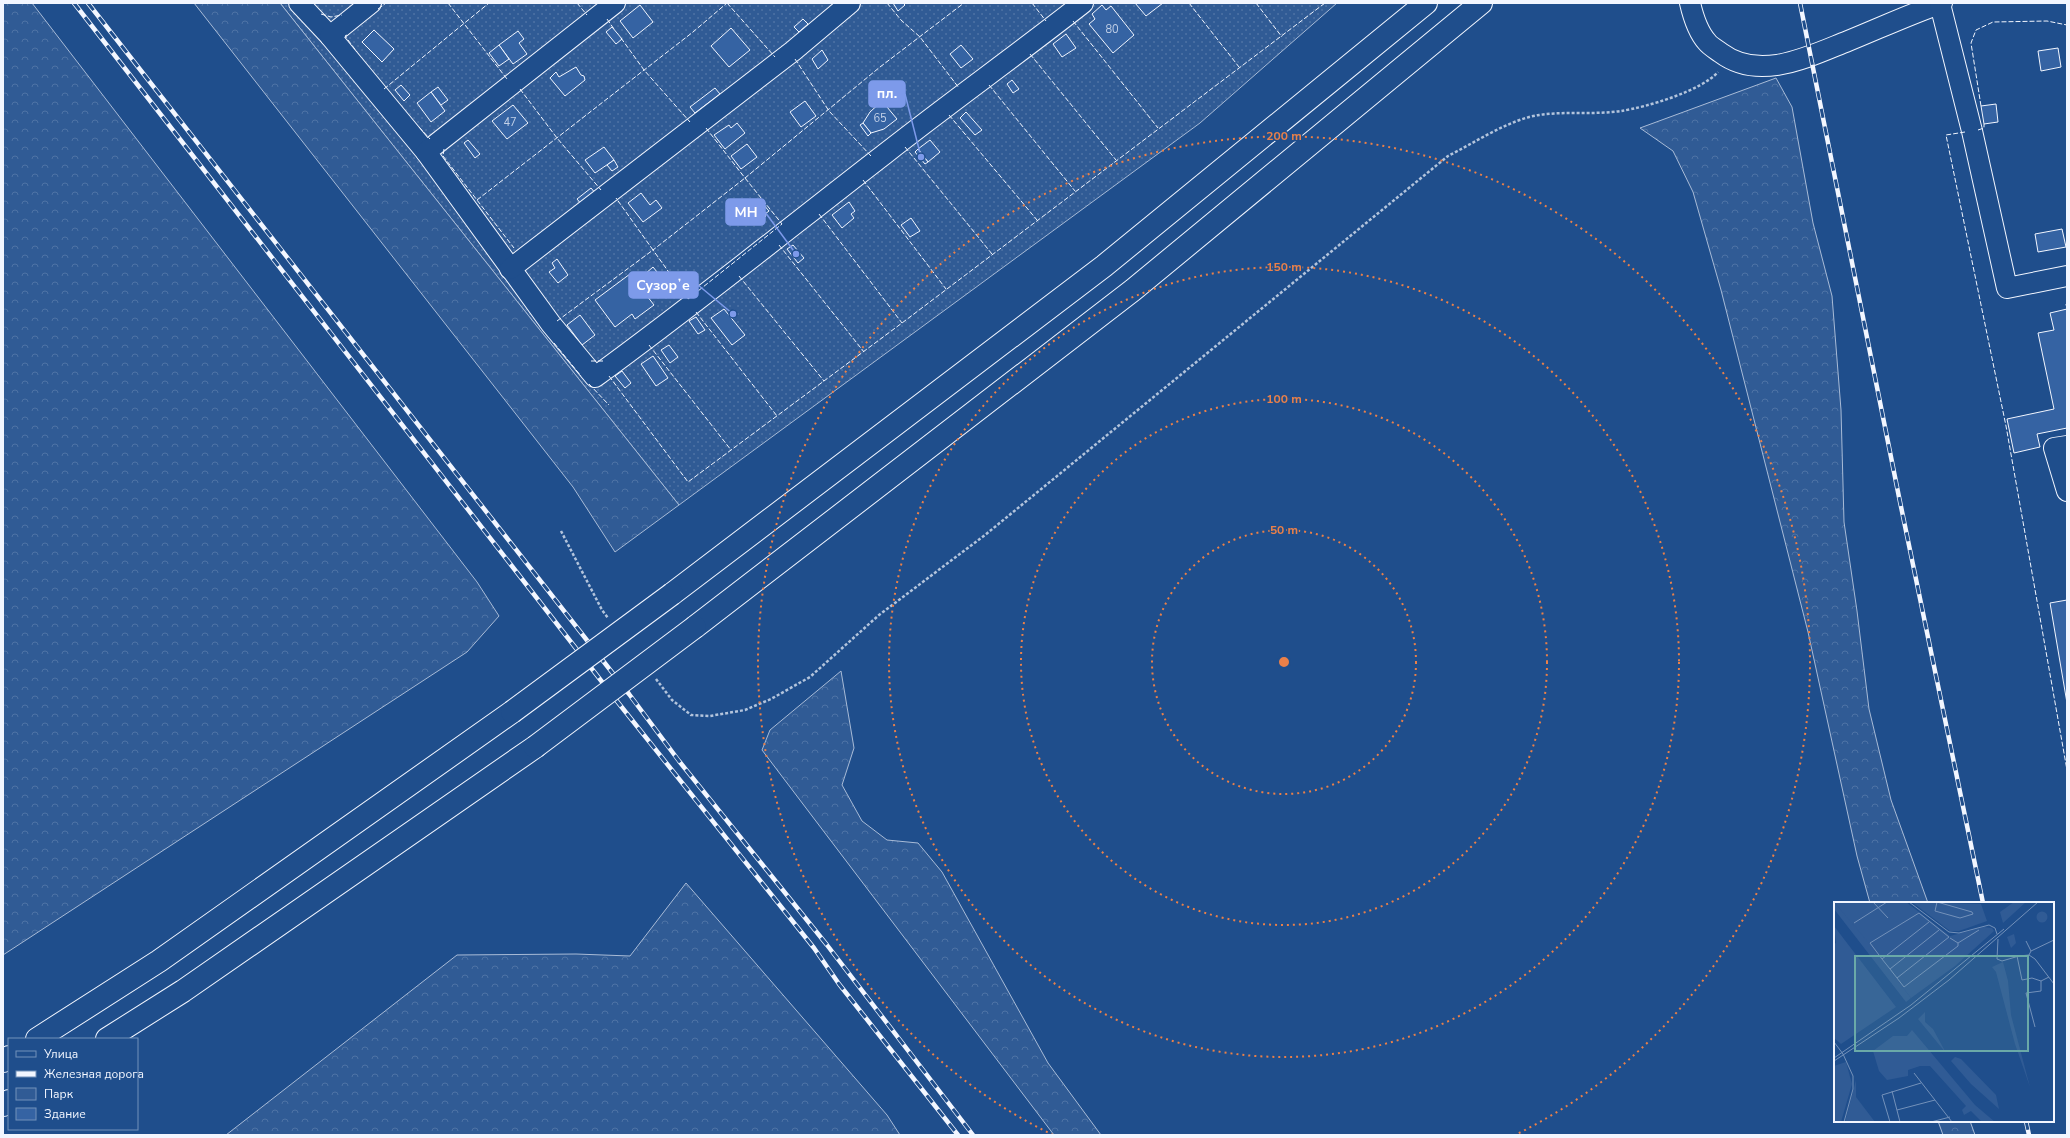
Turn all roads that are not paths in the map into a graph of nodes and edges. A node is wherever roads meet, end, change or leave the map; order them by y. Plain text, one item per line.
1 (299, 3) edge
2 (371, 3) edge
3 (615, 3) edge
4 (850, 3) edge
5 (1082, 3) edge
6 (1426, 3) edge
7 (1481, 3) edge
8 (1690, 3) edge
9 (1941, 3) edge
10 (330, 36) junction
11 (426, 152) junction
12 (510, 269) junction
13 (2067, 276) edge
14 (2067, 446) edge
15 (2067, 491) edge
16 (39, 1038) edge
17 (109, 1038) edge

1 - 10 street
2 - 10 street
3 - 11 street
4 - 12 street
5 - 12 street
6 - 16 highway, bridge
7 - 17 highway, bridge
8 - 9 street
9 - 13 street
10 - 11 street
11 - 12 street
14 - 15 street

